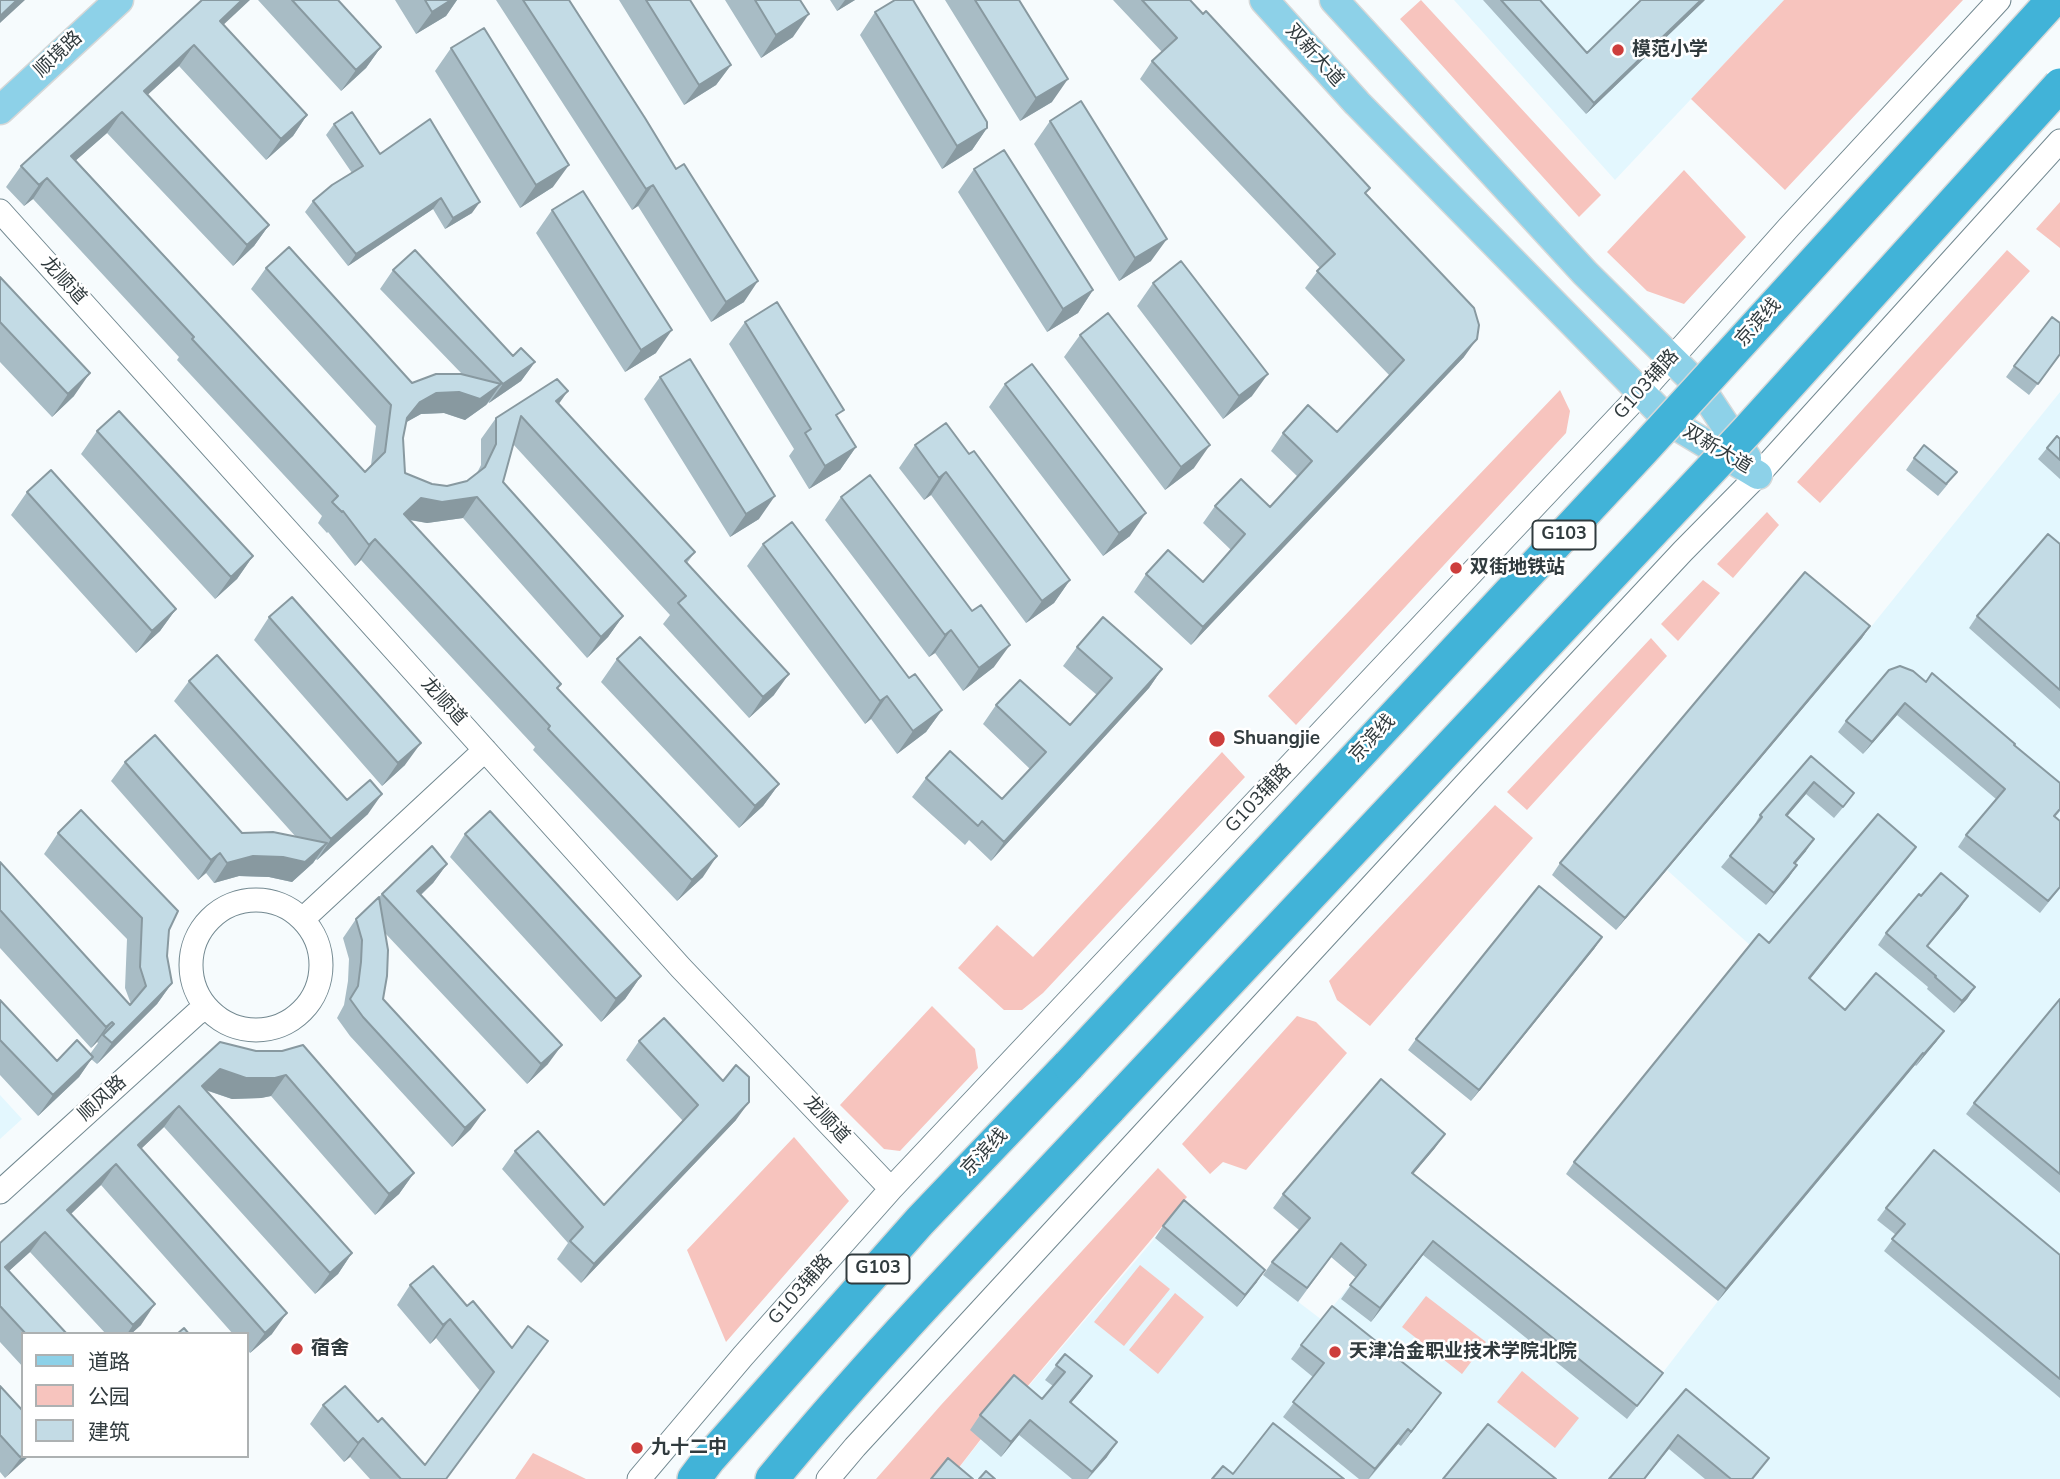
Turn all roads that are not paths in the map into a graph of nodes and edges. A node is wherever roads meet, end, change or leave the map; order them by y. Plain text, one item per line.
1 (119, 0) edge
2 (1264, 0) edge
3 (1334, 0) edge
4 (1999, 0) edge
5 (2053, 0) edge
6 (2060, 85) edge
7 (0, 110) edge
8 (2060, 141) edge
9 (0, 211) edge
10 (1671, 359) junction
11 (1642, 392) junction
12 (1758, 475) junction
13 (485, 750) junction
14 (303, 919) junction
15 (206, 1007) junction
16 (891, 1189) junction
17 (0, 1192) edge
18 (855, 1447) junction
19 (639, 1479) edge
20 (695, 1479) edge
21 (772, 1479) edge
22 (808, 1479) edge
23 (828, 1479) edge

1 - 7 main road, 顺境路
2 - 11 main road, 双新大道
3 - 10 main road, 双新大道
4 - 10 street, G103辅路
5 - 20 highway, 京滨线 / G103, bridge
6 - 21 highway, G103, bridge
8 - 12 street
9 - 13 street, 龙顺道
10 - 11 street, G103辅路
10 - 12 main road, 双新大道
11 - 12 main road, 双新大道
11 - 16 street, G103辅路
12 - 18 street
13 - 14 street
13 - 16 street, 龙顺道
14 - 15 street
14 - 15 street
15 - 17 street, 顺风路
16 - 19 street, G103辅路
18 - 22 street
18 - 23 street

